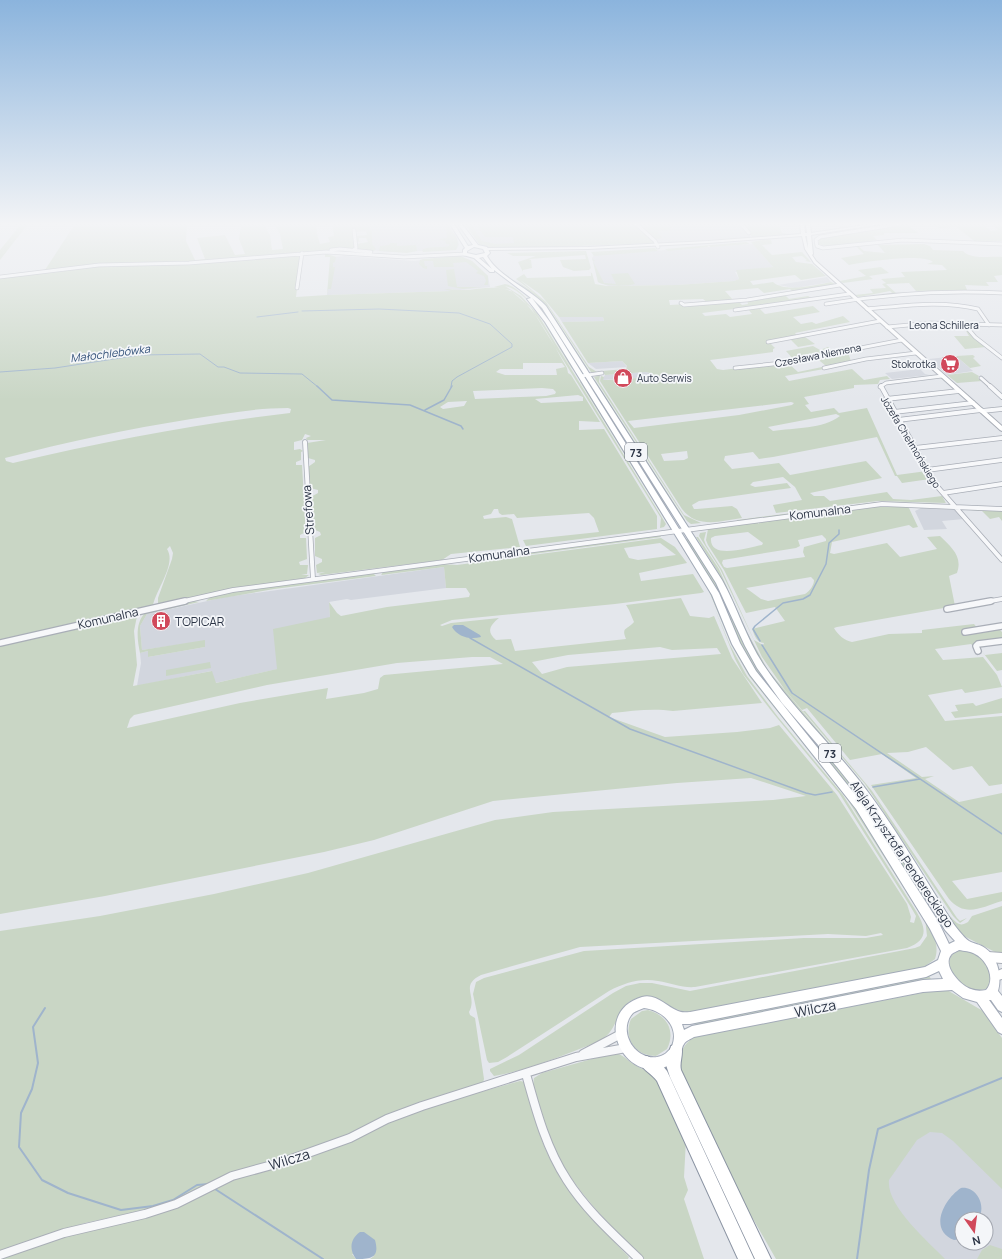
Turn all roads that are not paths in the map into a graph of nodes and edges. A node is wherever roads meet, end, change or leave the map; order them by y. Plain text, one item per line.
1 (298, 283) edge
2 (508, 283) edge
3 (517, 283) edge
4 (837, 283) edge
5 (840, 286) junction
6 (297, 288) dead end
7 (1002, 293) edge
8 (849, 294) junction
9 (855, 298) junction
10 (681, 303) dead end
11 (826, 304) dead end
12 (867, 309) junction
13 (735, 310) dead end
14 (880, 321) junction
15 (964, 324) junction
16 (989, 325) junction
17 (1002, 325) edge
18 (887, 327) junction
19 (902, 340) junction
20 (768, 342) dead end
21 (916, 353) junction
22 (1002, 358) edge
23 (735, 368) dead end
24 (824, 368) dead end
25 (602, 373) dead end
26 (584, 376) junction
27 (942, 376) junction
28 (981, 378) dead end
29 (959, 391) junction
30 (1002, 396) edge
31 (886, 399) junction
32 (973, 403) junction
33 (1002, 409) edge
34 (981, 410) junction
35 (894, 412) junction
36 (898, 420) junction
37 (1002, 429) edge
38 (1002, 438) edge
39 (304, 442) dead end
40 (915, 448) junction
41 (1002, 460) edge
42 (927, 470) junction
43 (1002, 484) edge
44 (943, 493) junction
45 (956, 507) junction
46 (1002, 509) edge
47 (681, 530) junction
48 (1002, 560) edge
49 (313, 579) junction
50 (1002, 598) edge
51 (947, 609) dead end
52 (1002, 626) edge
53 (965, 632) dead end
54 (1002, 641) edge
55 (0, 643) edge
56 (978, 651) dead end
57 (965, 945) junction
58 (947, 950) junction
59 (988, 957) junction
60 (1002, 958) edge
61 (943, 963) junction
62 (1000, 974) edge
63 (954, 984) junction
64 (993, 993) junction
65 (980, 997) junction
66 (1002, 1006) edge
67 (671, 1014) junction
68 (1002, 1028) edge
69 (621, 1034) junction
70 (677, 1045) junction
71 (626, 1048) junction
72 (576, 1057) junction
73 (647, 1063) junction
74 (526, 1074) junction
75 (0, 1255) edge
76 (639, 1259) edge
77 (746, 1259) edge
78 (763, 1259) edge

1 - 6 street
2 - 26 main road, Aleja Krzysztofa Pendereckiego / 73
3 - 26 main road, Aleja Krzysztofa Pendereckiego / 73
4 - 5 main road
5 - 8 main road
5 - 10 street
7 - 9 street
8 - 9 main road
8 - 13 street
9 - 11 street
9 - 12 main road
12 - 14 main road
12 - 16 street
14 - 18 main road
14 - 20 street
15 - 16 street, Leona Schillera
15 - 18 street, Leona Schillera
15 - 22 street
16 - 17 street, Leona Schillera
18 - 19 main road
19 - 21 main road
19 - 23 street, Czesława Niemena
21 - 24 street
21 - 27 main road
25 - 26 street
26 - 47 main road, Aleja Krzysztofa Pendereckiego / 73
27 - 29 main road
27 - 31 street, Józefa Chełmońskiego
28 - 30 street
29 - 31 street
29 - 32 main road
31 - 35 street, Józefa Chełmońskiego
32 - 34 main road
32 - 35 street
33 - 34 street
34 - 36 street
34 - 37 main road
35 - 36 street, Józefa Chełmońskiego
36 - 40 street, Józefa Chełmońskiego
38 - 40 street
39 - 49 street, Strefowa
40 - 42 street, Józefa Chełmońskiego
41 - 42 street
42 - 44 street, Józefa Chełmońskiego
43 - 44 street
44 - 45 street, Józefa Chełmońskiego
45 - 46 street, Komunalna
45 - 47 street, Komunalna
45 - 48 street, Józefa Chełmońskiego
47 - 49 street, Komunalna
47 - 57 main road, Aleja Krzysztofa Pendereckiego / 73
47 - 58 main road, Aleja Krzysztofa Pendereckiego / 73
49 - 55 street, Komunalna
50 - 51 street
52 - 53 street
54 - 56 street
57 - 58 main road
57 - 59 main road, 73
58 - 61 main road
59 - 60 main road
59 - 62 main road, 73
61 - 63 main road
61 - 67 main road, Wilcza
62 - 64 main road, 73
63 - 65 main road
63 - 70 main road, Wilcza
64 - 65 main road
64 - 66 main road
65 - 68 main road
67 - 69 main road
67 - 70 main road
69 - 71 main road
69 - 72 street, Wilcza
70 - 73 main road
70 - 78 highway
71 - 72 street, Wilcza
71 - 73 main road
72 - 74 street, Wilcza
73 - 77 highway
74 - 75 street, Wilcza
74 - 76 street

